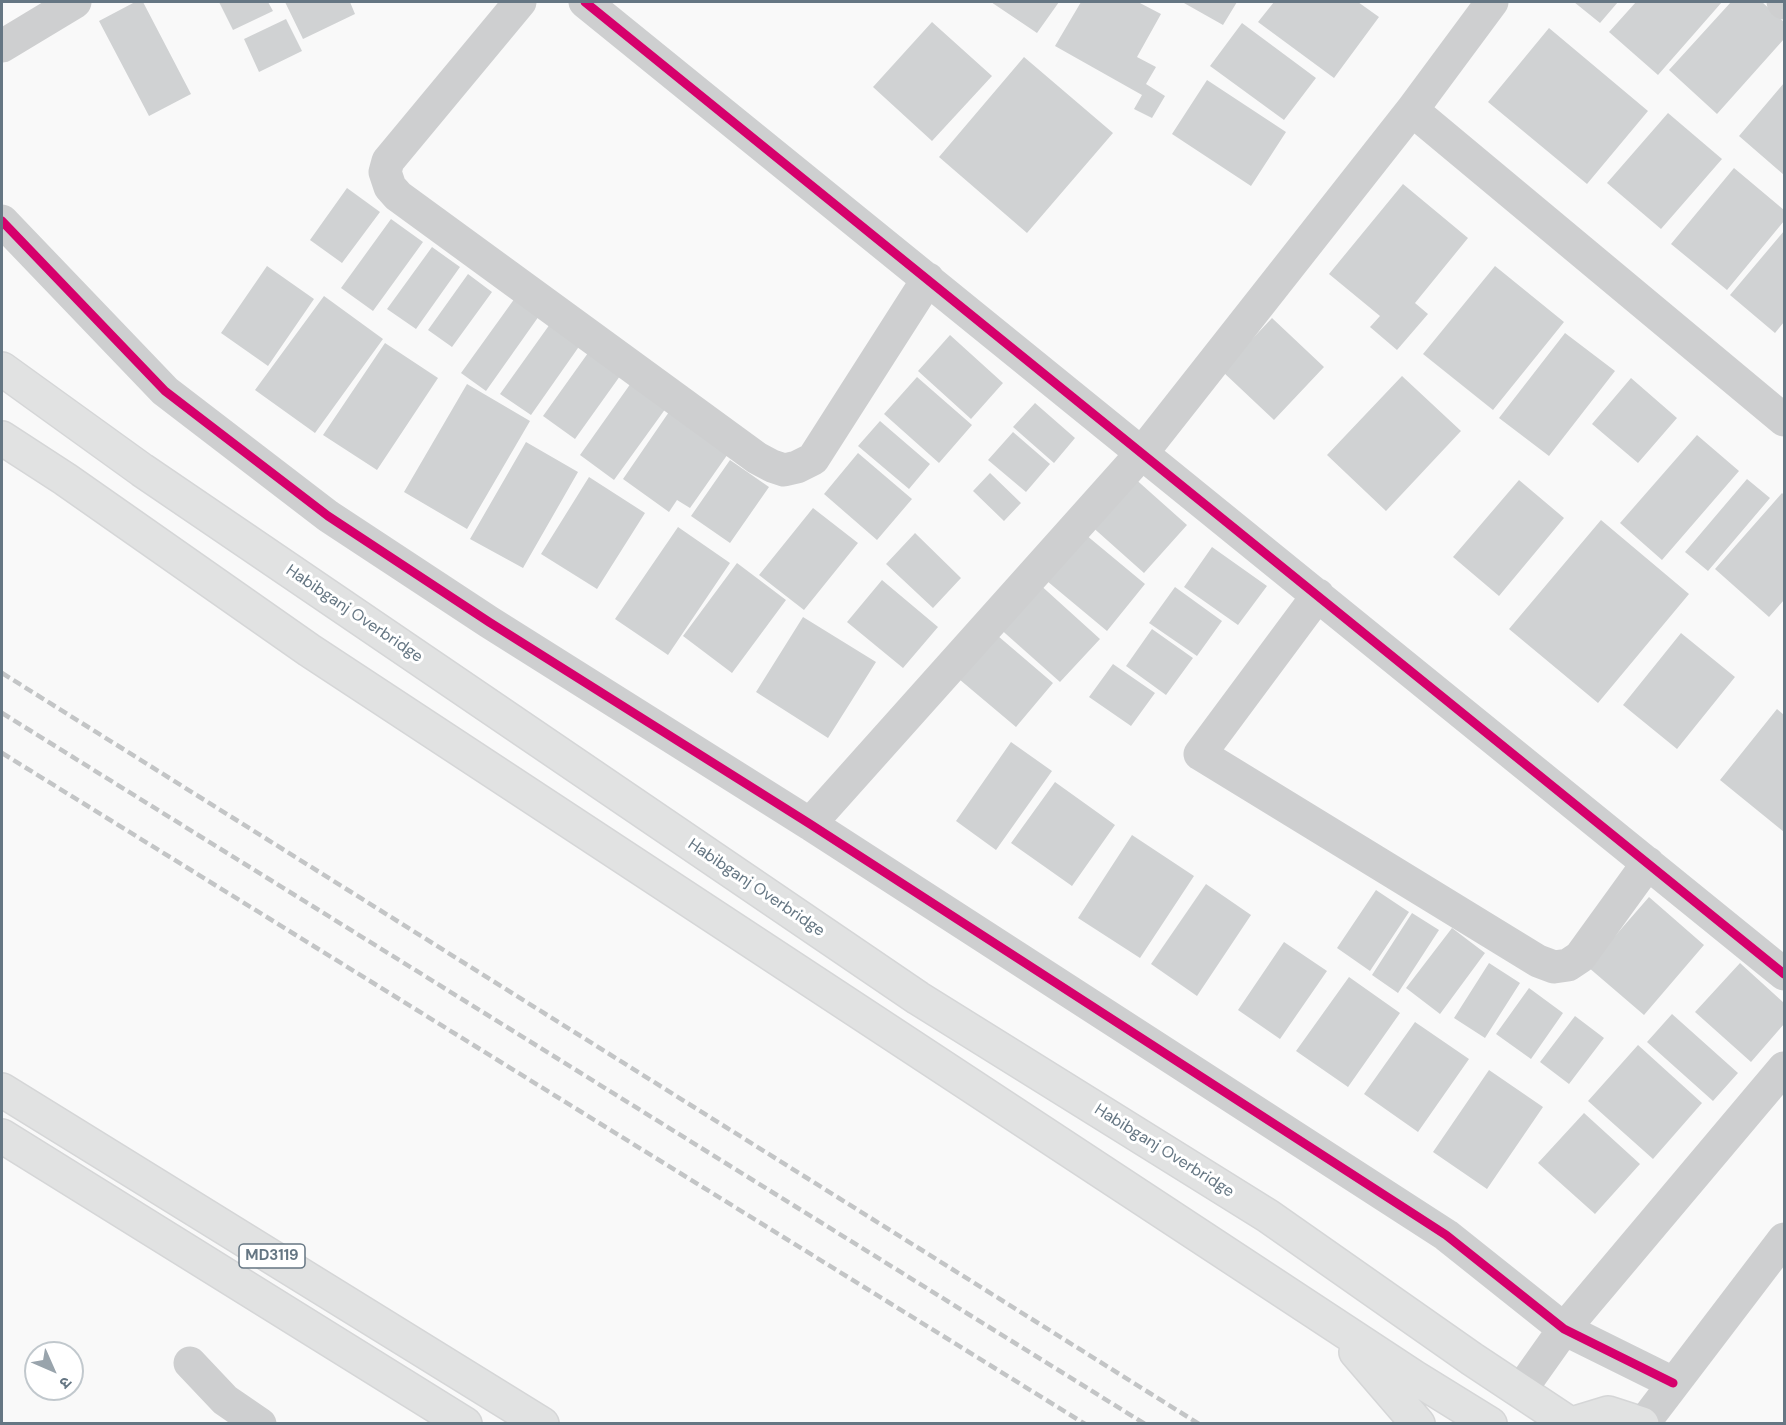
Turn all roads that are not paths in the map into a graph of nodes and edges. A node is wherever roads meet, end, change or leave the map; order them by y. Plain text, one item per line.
1 (75, 2) edge
2 (520, 2) edge
3 (585, 2) edge
4 (1492, 2) edge
5 (2, 46) edge
6 (1412, 110) junction
7 (2, 221) edge
8 (928, 279) junction
9 (2, 369) edge
10 (1785, 420) edge
11 (2, 438) edge
12 (1142, 453) junction
13 (1318, 595) junction
14 (810, 824) junction
15 (1648, 863) junction
16 (1785, 974) edge
17 (1785, 1068) edge
18 (2, 1090) edge
19 (2, 1136) edge
20 (1785, 1239) edge
21 (1329, 1321) junction
22 (1563, 1329) junction
23 (190, 1363) dead end
24 (1673, 1383) junction
25 (1520, 1391) junction
26 (260, 1424) edge
27 (465, 1424) edge
28 (542, 1424) edge
29 (1418, 1424) edge
30 (1490, 1424) edge
31 (1571, 1424) edge
32 (1642, 1424) edge

1 - 5 street
2 - 8 street
3 - 8 street
4 - 6 street
6 - 10 street
6 - 12 street
7 - 14 street
8 - 12 street
9 - 25 main road, Habibganj Overbridge
11 - 21 main road
12 - 13 street
12 - 14 street
13 - 15 street
13 - 15 street
14 - 22 street
15 - 16 street
17 - 22 street
18 - 28 main road, MD3119
19 - 27 main road, MD3119
20 - 24 street
21 - 29 main road
21 - 30 main road
22 - 24 street
22 - 25 street
23 - 26 street
24 - 32 street
25 - 31 main road, Habibganj Overbridge
31 - 32 main road

